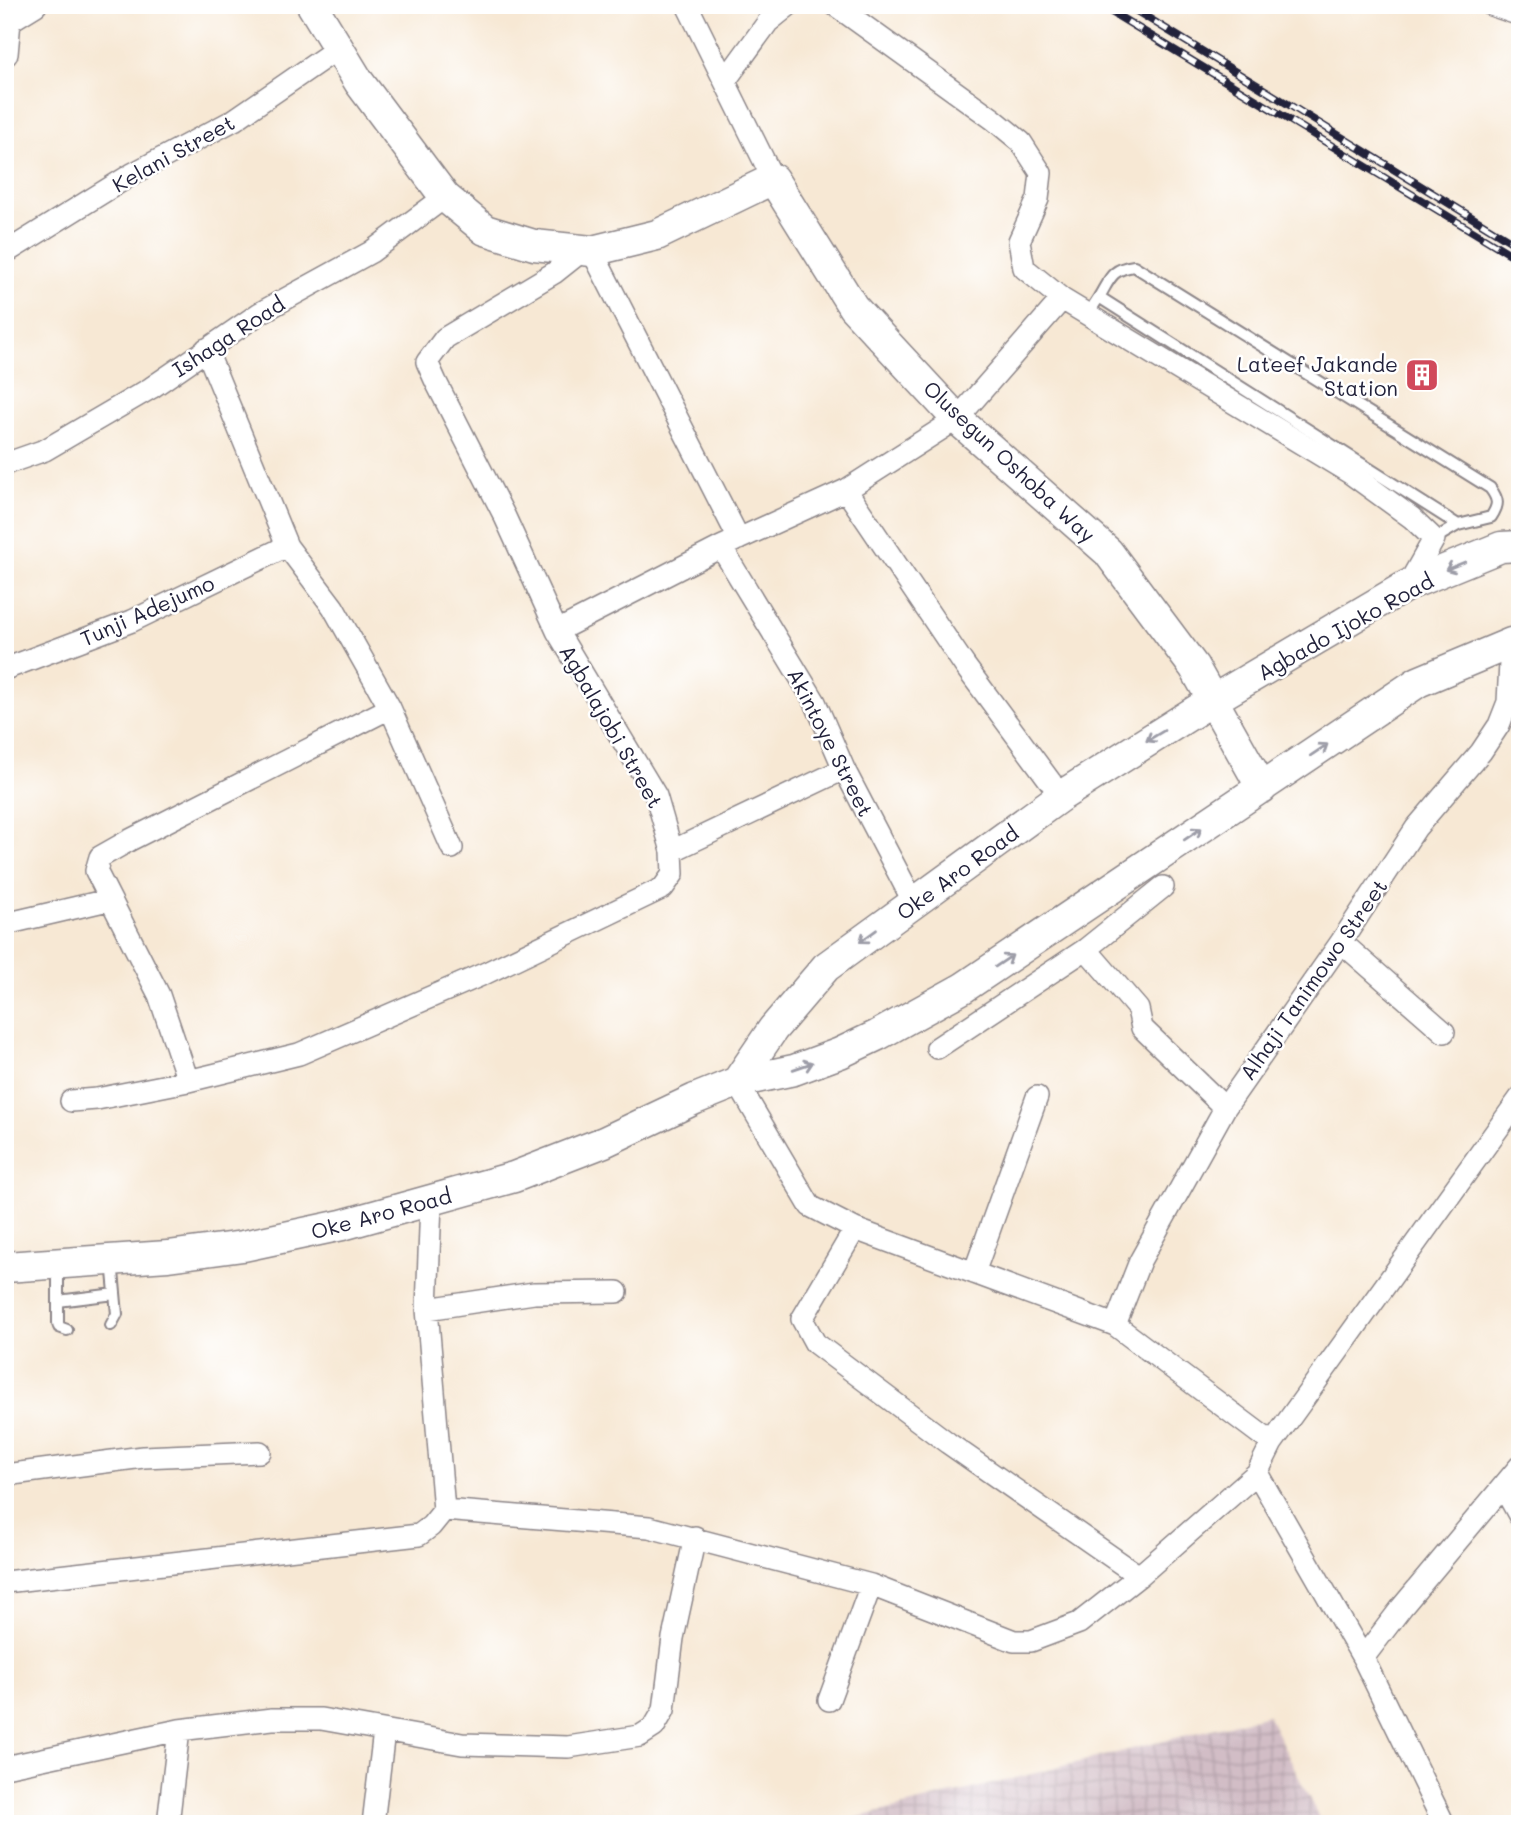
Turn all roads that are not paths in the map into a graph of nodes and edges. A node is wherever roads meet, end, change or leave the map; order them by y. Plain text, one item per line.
1 (36, 5) edge
2 (312, 5) edge
3 (687, 5) edge
4 (789, 5) edge
5 (835, 5) edge
6 (1491, 5) edge
7 (1520, 15) edge
8 (337, 49) junction
9 (5, 56) edge
10 (725, 80) junction
11 (773, 179) junction
12 (445, 197) junction
13 (587, 250) junction
14 (5, 253) edge
15 (1062, 299) junction
16 (1094, 305) junction
17 (206, 349) junction
18 (957, 419) junction
19 (5, 464) edge
20 (846, 490) junction
21 (1458, 525) junction
22 (1434, 539) junction
23 (730, 543) junction
24 (287, 546) junction
25 (1520, 546) edge
26 (1408, 585) junction
27 (557, 631) junction
28 (1516, 642) edge
29 (5, 668) edge
30 (1213, 700) junction
31 (390, 708) junction
32 (844, 769) junction
33 (1262, 788) junction
34 (1061, 796) junction
35 (452, 848) dead end
36 (672, 851) junction
37 (1163, 887) dead end
38 (108, 900) junction
39 (915, 903) junction
40 (5, 924) edge
41 (1341, 943) junction
42 (1086, 948) junction
43 (1444, 1031) dead end
44 (937, 1048) dead end
45 (188, 1081) junction
46 (737, 1082) junction
47 (1037, 1097) dead end
48 (1520, 1098) edge
49 (71, 1101) dead end
50 (1225, 1108) junction
51 (431, 1201) junction
52 (855, 1229) junction
53 (112, 1261) junction
54 (58, 1265) junction
55 (5, 1268) edge
56 (974, 1273) junction
57 (617, 1292) dead end
58 (115, 1294) junction
59 (58, 1301) junction
60 (427, 1309) junction
61 (111, 1325) dead end
62 (1115, 1325) junction
63 (66, 1330) dead end
64 (1272, 1443) junction
65 (260, 1452) dead end
66 (1520, 1466) edge
67 (1257, 1473) junction
68 (5, 1475) edge
69 (1504, 1488) junction
70 (444, 1510) junction
71 (1520, 1517) edge
72 (695, 1537) junction
73 (1139, 1576) junction
74 (5, 1582) edge
75 (871, 1585) junction
76 (1363, 1658) junction
77 (829, 1700) dead end
78 (179, 1730) junction
79 (384, 1731) junction
80 (5, 1768) edge
81 (168, 1824) edge
82 (373, 1824) edge
83 (1444, 1824) edge

1 - 9 street
2 - 8 main road
3 - 10 street
4 - 10 street
5 - 15 street
6 - 7 street
8 - 12 main road
8 - 14 street, Kelani Street
10 - 11 street
11 - 13 main road
11 - 18 main road, Olusegun Oshoba Way
12 - 13 main road
12 - 17 street, Ishaga Road
13 - 23 street, Akintoye Street
13 - 27 street, Agbalajobi Street
15 - 16 street
15 - 18 street
16 - 21 lane
16 - 21 lane
16 - 22 street
17 - 19 street, Ishaga Road
17 - 24 street
18 - 20 street
18 - 30 main road, Olusegun Oshoba Way
20 - 23 street
20 - 34 street
21 - 22 lane
22 - 26 street
23 - 27 street
23 - 32 street, Akintoye Street
24 - 29 street, Tunji Adejumo
24 - 31 street
25 -> 26 main road, Agbado Ijoko Road
26 - 30 main road, Agbado Ijoko Road
27 - 36 street, Agbalajobi Street
33 -> 28 main road
28 - 41 street, Alhaji Tanimowo Street
30 - 33 main road, Olusegun Oshoba Way
30 -> 34 main road, Oke Aro Road
31 - 35 street
31 - 38 street
32 - 36 street
32 - 39 street, Akintoye Street
46 -> 33 main road, Oke Aro Road
34 - 39 main road, Oke Aro Road
36 - 45 street, Agbalajobi Street
37 - 42 street
38 - 40 street
38 - 45 street
39 -> 46 main road, Oke Aro Road
41 - 43 street
41 - 50 street, Alhaji Tanimowo Street
42 - 44 street
42 - 50 street
45 - 49 street, Agbalajobi Street
46 - 51 main road, Oke Aro Road
46 - 52 street
47 - 56 street
48 - 64 street
50 - 62 street, Alhaji Tanimowo Street
51 - 53 main road, Oke Aro Road
51 - 60 street
52 - 56 street
52 - 73 street
53 - 54 main road, Oke Aro Road
53 - 58 lane
54 - 55 main road, Oke Aro Road
54 - 59 lane
56 - 62 street
57 - 60 street
58 - 59 lane
58 - 61 lane
59 - 63 lane
60 - 70 street
62 - 64 street
64 - 67 street
65 - 68 street
66 - 69 street
67 - 73 street
67 - 76 street
69 - 71 street
69 - 76 street
70 - 72 street
70 - 74 street
72 - 75 street
72 - 79 street
73 - 75 street
75 - 77 street
76 - 83 street
78 - 79 street
78 - 80 street
78 - 81 street
79 - 82 street

